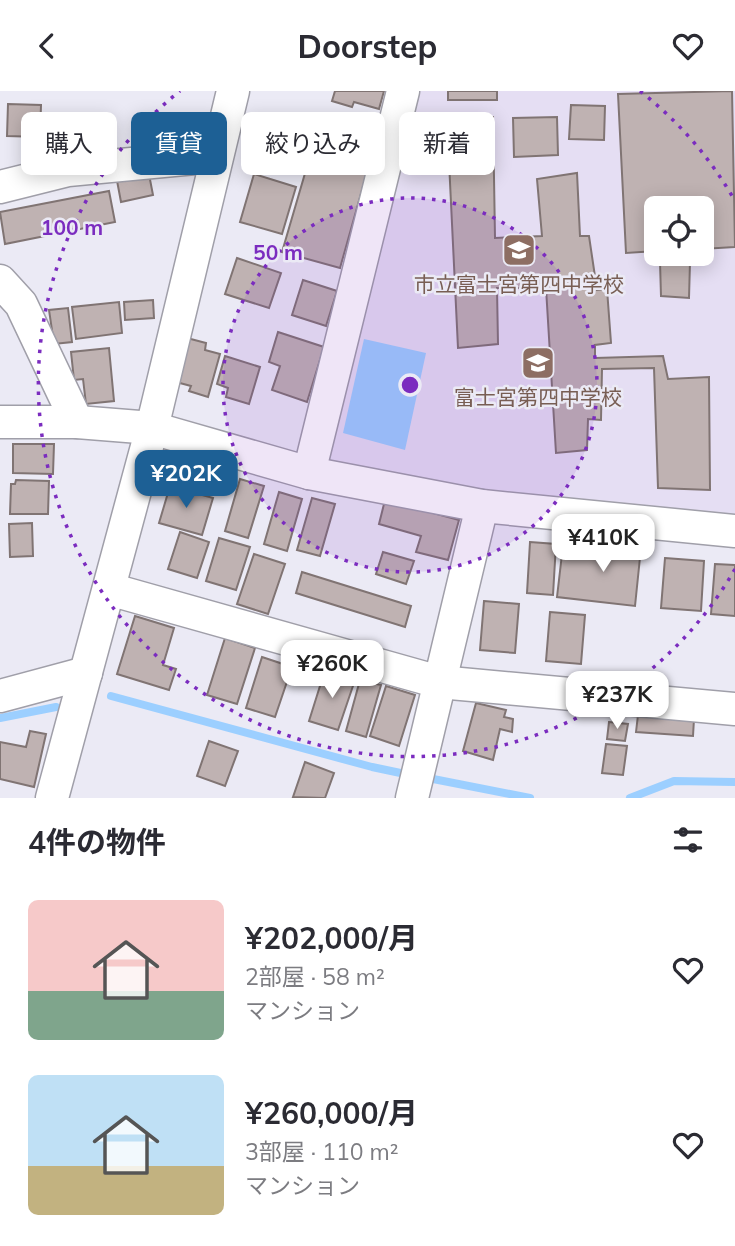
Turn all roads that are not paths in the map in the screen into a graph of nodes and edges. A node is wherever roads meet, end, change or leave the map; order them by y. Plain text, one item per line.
1 (233, 91) edge
2 (403, 91) edge
3 (227, 114) edge
4 (131, 164) edge
5 (212, 175) edge
6 (0, 187) edge
7 (0, 281) edge
8 (0, 422) edge
9 (77, 422) junction
10 (152, 428) junction
11 (309, 473) junction
12 (482, 506) junction
13 (735, 531) edge
14 (109, 589) junction
15 (86, 673) junction
16 (439, 683) junction
17 (0, 696) edge
18 (735, 709) edge
19 (413, 796) edge
20 (52, 798) edge

1 - 3 street
2 - 11 street
4 - 6 street
5 - 10 street
7 - 9 street
8 - 9 street
9 - 10 street
10 - 11 street
10 - 14 street
11 - 12 street
12 - 13 street
12 - 16 street
14 - 15 street
14 - 16 street
15 - 17 street
15 - 20 street
16 - 18 street
16 - 19 street

